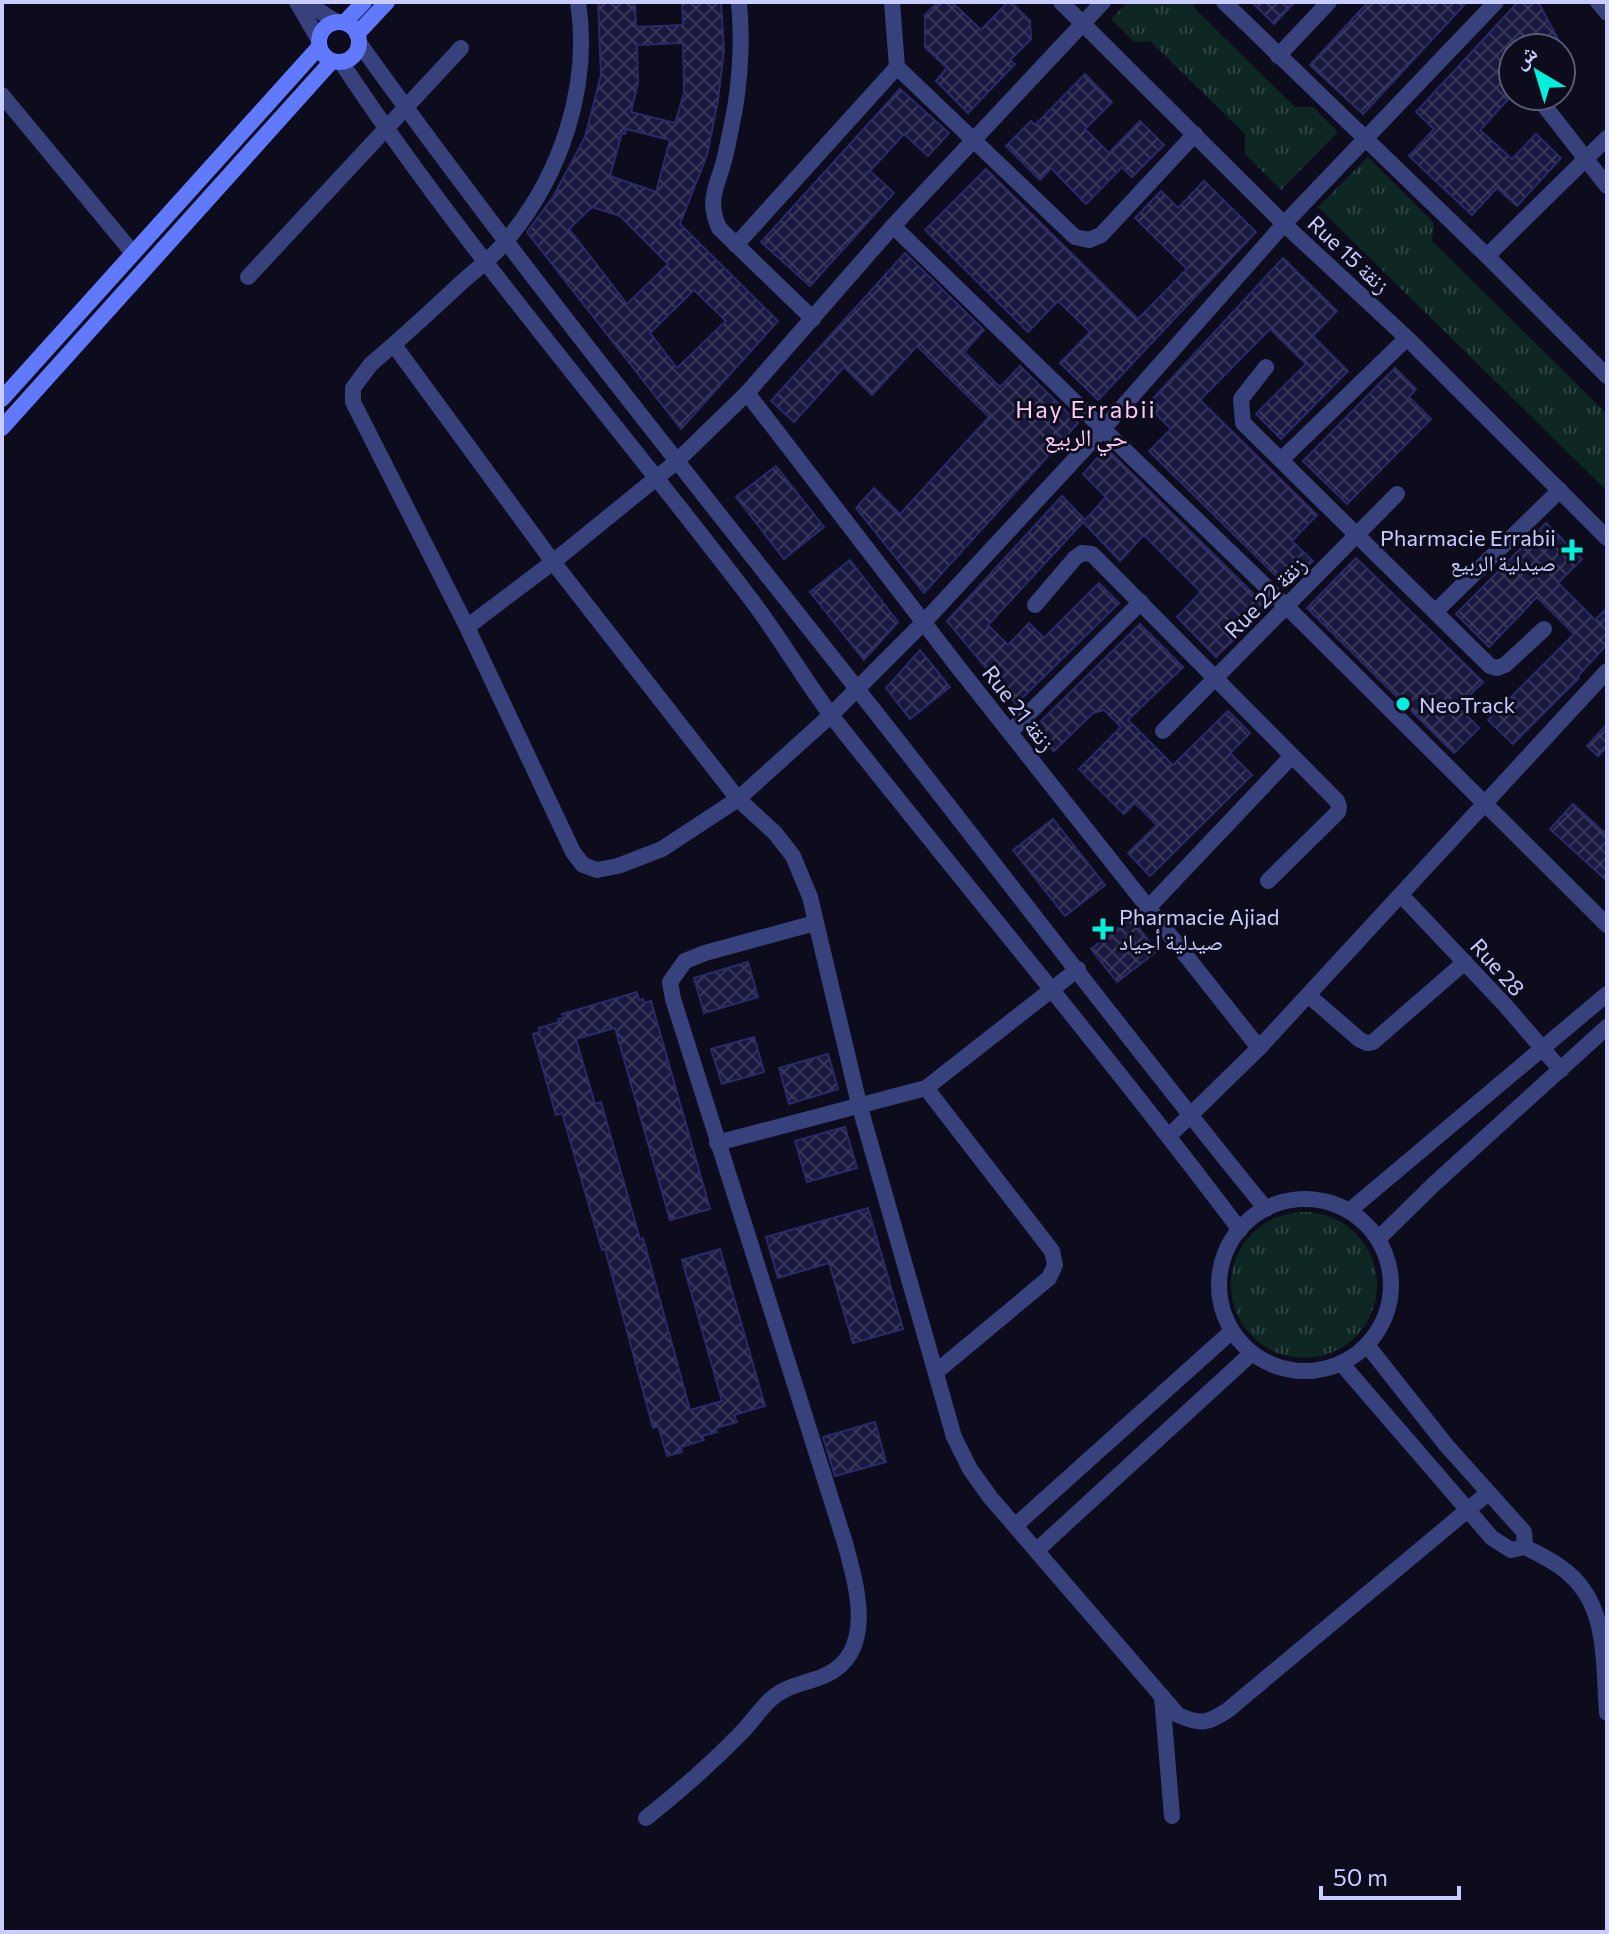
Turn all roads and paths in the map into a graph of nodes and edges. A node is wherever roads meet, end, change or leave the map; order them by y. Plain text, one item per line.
1 (297, 2) edge
2 (306, 2) edge
3 (364, 2) edge
4 (387, 2) edge
5 (578, 2) edge
6 (739, 2) edge
7 (892, 2) edge
8 (1061, 2) edge
9 (1103, 2) edge
10 (1224, 2) edge
11 (1329, 2) edge
12 (1496, 2) edge
13 (1598, 2) edge
14 (1607, 13) edge
15 (340, 22) junction
16 (1084, 24) junction
17 (358, 39) junction
18 (319, 44) junction
19 (461, 48) dead end
20 (1278, 56) junction
21 (337, 61) junction
22 (897, 67) junction
23 (2, 95) edge
24 (406, 109) junction
25 (1549, 112) edge
26 (386, 130) junction
27 (1195, 134) junction
28 (1365, 138) junction
29 (1607, 138) edge
30 (975, 139) junction
31 (1585, 160) junction
32 (1607, 186) edge
33 (1284, 224) junction
34 (893, 226) junction
35 (507, 240) junction
36 (736, 245) junction
37 (133, 253) junction
38 (1487, 256) junction
39 (485, 262) junction
40 (248, 277) dead end
41 (813, 319) junction
42 (1407, 338) junction
43 (394, 345) junction
44 (1266, 367) dead end
45 (1607, 376) edge
46 (747, 393) junction
47 (2, 399) edge
48 (2, 428) edge
49 (1103, 429) junction
50 (1282, 459) junction
51 (676, 462) junction
52 (655, 479) junction
53 (1560, 490) junction
54 (1397, 494) dead end
55 (1357, 536) junction
56 (1607, 538) edge
57 (553, 562) junction
58 (1141, 602) junction
59 (1035, 605) dead end
60 (1286, 606) junction
61 (1435, 612) junction
62 (924, 622) junction
63 (467, 627) junction
64 (1544, 629) dead end
65 (1607, 671) edge
66 (1216, 677) junction
67 (857, 689) junction
68 (831, 715) junction
69 (1163, 731) dead end
70 (1010, 732) junction
71 (1292, 756) junction
72 (738, 799) junction
73 (1486, 805) junction
74 (1268, 881) dead end
75 (1401, 895) junction
76 (1148, 908) junction
77 (815, 923) junction
78 (1607, 925) edge
79 (1465, 962) junction
80 (1078, 969) junction
81 (1053, 989) junction
82 (1607, 994) edge
83 (1308, 995) junction
84 (1607, 1027) edge
85 (1259, 1048) junction
86 (1540, 1048) junction
87 (1561, 1070) junction
88 (926, 1088) junction
89 (859, 1104) junction
90 (1190, 1115) junction
91 (1169, 1136) junction
92 (717, 1143) junction
93 (1266, 1209) junction
94 (1349, 1211) junction
95 (1240, 1230) junction
96 (1378, 1239) junction
97 (1232, 1331) junction
98 (1367, 1345) junction
99 (1252, 1353) junction
100 (1341, 1363) junction
101 (936, 1372) junction
102 (1488, 1493) junction
103 (1468, 1510) junction
104 (1016, 1525) junction
105 (1525, 1547) junction
106 (1037, 1550) junction
107 (1162, 1696) junction
108 (1607, 1713) edge
109 (1172, 1816) dead end
110 (646, 1818) dead end

1 - 18 street
2 - 15 street
3 - 15 main road
4 - 17 main road
5 - 35 street
6 - 36 street
7 - 22 street
8 - 16 street, Rue 15 زنقة
9 - 16 street
10 - 20 street
11 - 20 street
12 - 28 street
13 - 14 street
15 - 17 main road
15 - 18 main road
16 - 27 street, Rue 15 زنقة
16 - 30 street
17 - 21 main road
17 - 24 street
18 - 21 main road
18 - 37 main road
19 - 24 street
20 - 28 street
21 - 26 street
21 - 48 main road
22 - 30 street
22 - 36 street
23 - 37 street
24 - 26 street
24 - 35 street
25 - 31 street
26 - 39 street
26 - 40 street
27 - 30 street
27 - 33 street, Rue 15 زنقة
28 - 33 street
28 - 38 street
29 - 31 street
30 - 34 street
31 - 32 street
31 - 38 street
33 - 42 street, Rue 15 زنقة
33 - 49 street
34 - 41 street
34 - 49 street
35 - 39 street
35 - 51 street
36 - 41 street
37 - 47 main road
38 - 45 street
39 - 43 street
39 - 52 street
41 - 46 street
42 - 50 street
42 - 53 street, Rue 15 زنقة
43 - 57 street
43 - 63 street
44 - 50 street
46 - 51 street
46 - 62 street, Rue 21 زنقة
49 - 60 street
49 - 62 street
50 - 55 street
51 - 52 street
51 - 67 street
52 - 57 street
52 - 68 street
53 - 56 street, Rue 15 زنقة
53 - 61 street
54 - 55 street, Rue 22 زنقة
55 - 60 street, Rue 22 زنقة
55 - 61 street
57 - 63 street
57 - 72 street
58 - 59 street
58 - 66 street
58 - 70 street
60 - 66 street, Rue 22 زنقة
60 - 73 street
61 - 64 street
62 - 67 street
62 - 70 street, Rue 21 زنقة
63 - 72 street
65 - 73 street
66 - 69 street, Rue 22 زنقة
66 - 71 street
67 - 68 street
67 - 80 street
68 - 72 street
68 - 81 street
70 - 76 street, Rue 21 زنقة
71 - 74 street
71 - 76 street
72 - 77 street
73 - 75 street
73 - 78 street
75 - 79 street, Rue 28
75 - 83 street
76 - 85 street, Rue 21 زنقة
77 - 89 street
77 - 92 street
79 - 83 street
79 - 86 street, Rue 28
80 - 81 street
80 - 90 street
81 - 88 street
81 - 91 street
82 - 86 street
83 - 85 street
84 - 87 street
85 - 90 street
86 - 87 street, Rue 28
86 - 94 street
87 - 96 street
88 - 89 street
88 - 101 street
89 - 92 street
89 - 101 street
90 - 91 street
90 - 93 street
91 - 95 street
92 - 110 street
93 - 94 street
93 - 95 street
94 - 96 street
95 - 97 street
96 - 98 street
97 - 99 street
97 - 104 street
98 - 100 street
98 - 102 street
99 - 100 street
99 - 106 street
100 - 103 street
101 - 104 street
102 - 103 street
102 - 105 street
103 - 105 street
103 - 107 street
104 - 106 street
105 - 108 street
106 - 107 street
107 - 109 street

